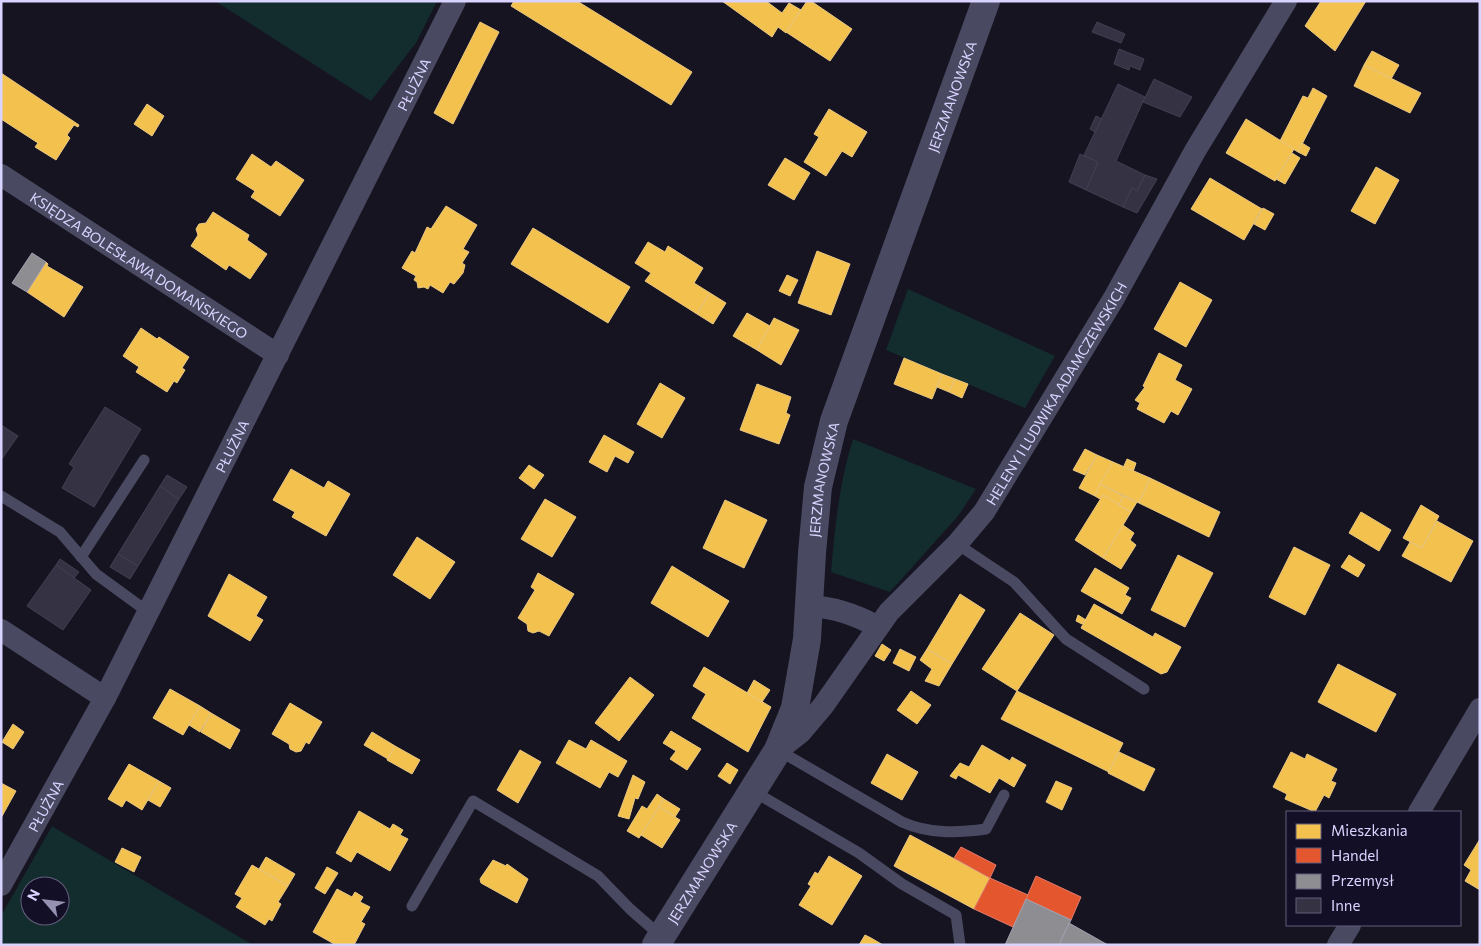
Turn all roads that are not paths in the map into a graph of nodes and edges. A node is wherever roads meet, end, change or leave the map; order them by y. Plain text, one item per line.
1 (455, 1) edge
2 (986, 1) edge
3 (1286, 1) edge
4 (1, 175) edge
5 (278, 355) junction
6 (144, 460) dead end
7 (1, 496) edge
8 (957, 544) junction
9 (81, 557) junction
10 (808, 606) junction
11 (148, 612) junction
12 (884, 619) junction
13 (1, 630) edge
14 (1144, 689) dead end
15 (105, 698) junction
16 (1480, 709) edge
17 (778, 750) junction
18 (753, 791) junction
19 (1004, 795) dead end
20 (1420, 811) edge
21 (1, 885) edge
22 (412, 906) dead end
23 (1349, 926) edge
24 (659, 941) edge
25 (960, 945) edge
26 (1338, 945) edge

1 - 5 street, PŁUŻNA
2 - 10 street, JERZMANOWSKA
3 - 8 street, HELENY I LUDWIKA ADAMCZEWSKICH
4 - 5 street, KSIĘDZA BOLESŁAWA DOMAŃSKIEGO
5 - 11 street, PŁUŻNA
6 - 9 lane
7 - 9 lane
8 - 12 street, HELENY I LUDWIKA ADAMCZEWSKICH
8 - 14 lane
9 - 11 lane
10 - 12 street
10 - 17 street, JERZMANOWSKA
11 - 15 street, PŁUŻNA
12 - 17 street, HELENY I LUDWIKA ADAMCZEWSKICH
13 - 15 street
15 - 21 street, PŁUŻNA
16 - 20 street
17 - 18 street, JERZMANOWSKA
17 - 19 lane
18 - 24 street, JERZMANOWSKA
18 - 25 lane
22 - 24 lane
23 - 26 street

